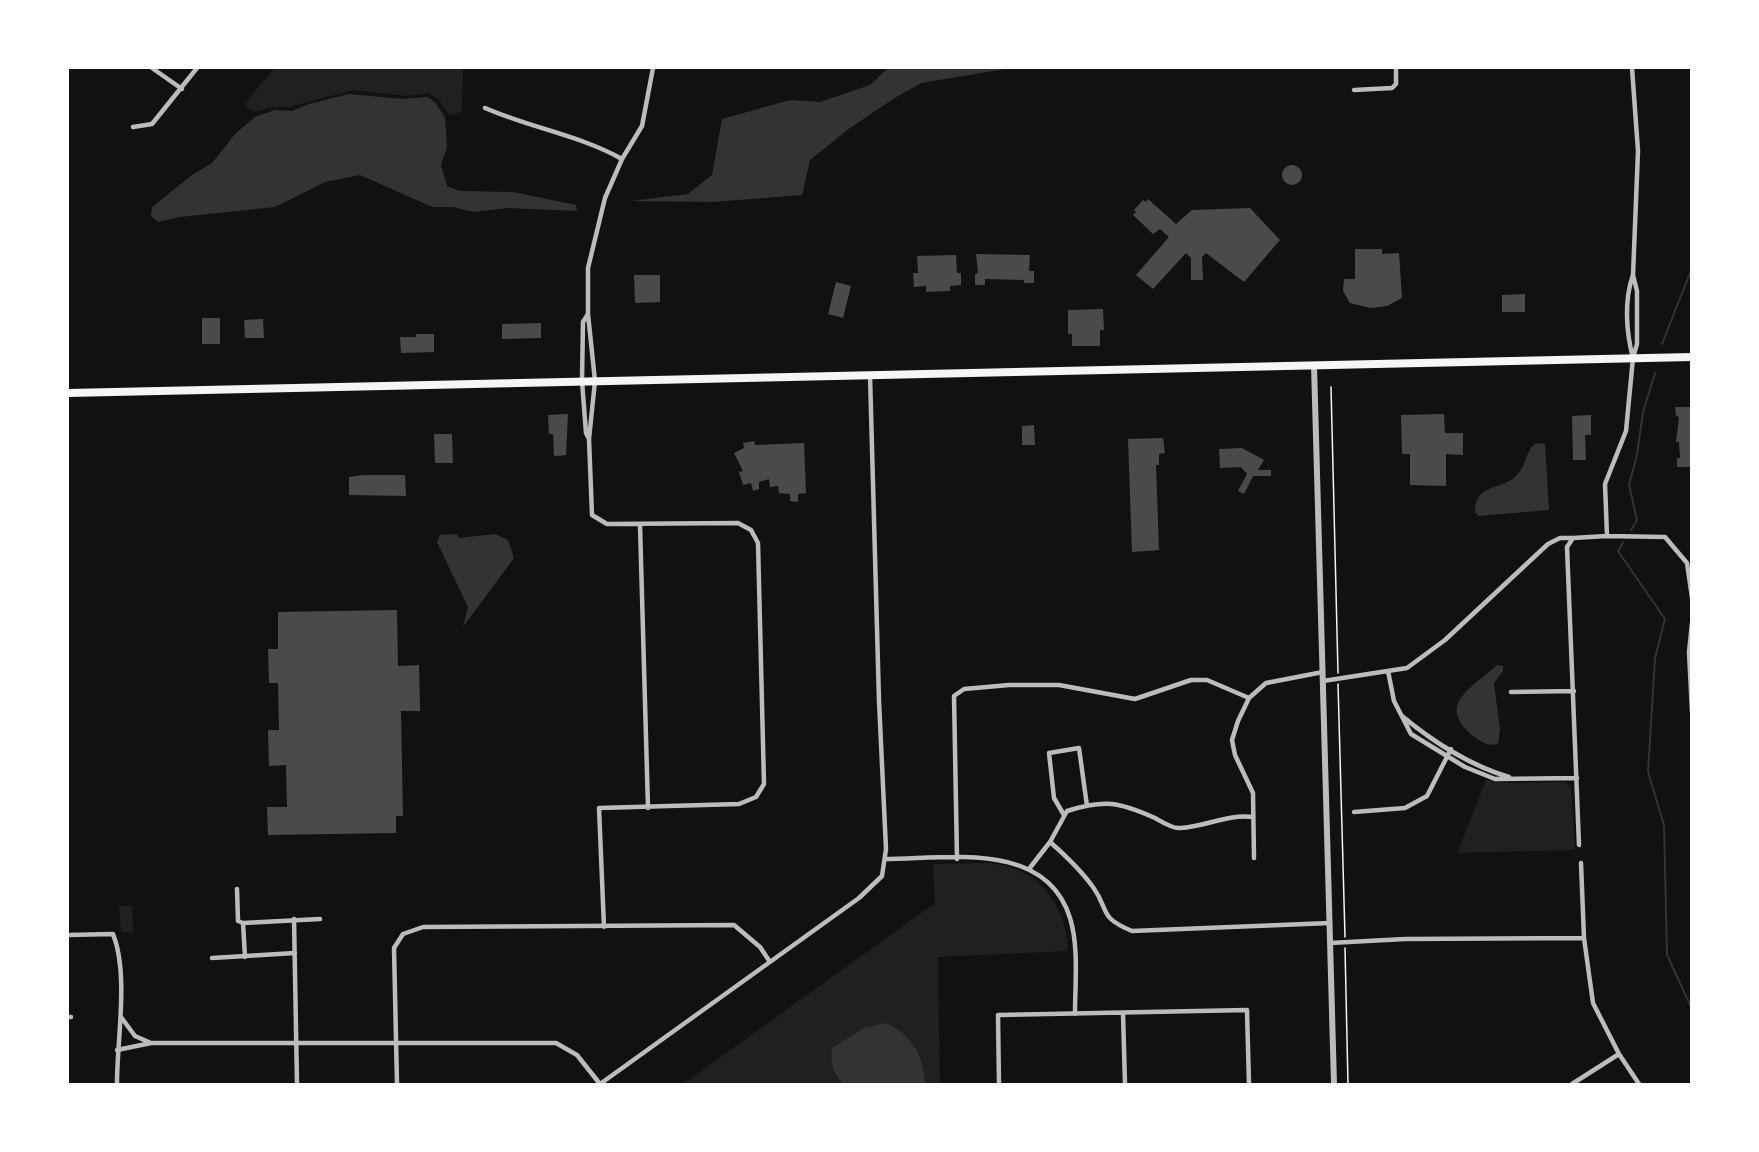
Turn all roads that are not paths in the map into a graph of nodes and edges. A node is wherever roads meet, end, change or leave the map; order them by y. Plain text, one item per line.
1 (152, 68) edge
2 (197, 68) edge
3 (653, 68) edge
4 (1396, 68) edge
5 (1632, 68) edge
6 (182, 89) junction
7 (1354, 90) dead end
8 (485, 108) dead end
9 (133, 127) dead end
10 (622, 159) junction
11 (1634, 275) junction
12 (588, 314) junction
13 (1692, 357) edge
14 (1632, 358) junction
15 (1314, 365) junction
16 (870, 375) junction
17 (582, 381) junction
18 (595, 381) junction
19 (68, 393) edge
20 (589, 439) junction
21 (640, 525) junction
22 (1607, 536) junction
23 (1573, 538) junction
24 (1692, 598) edge
25 (1692, 623) edge
26 (1388, 671) junction
27 (1323, 672) junction
28 (1323, 681) junction
29 (1574, 691) junction
30 (1511, 692) dead end
31 (1249, 698) junction
32 (1692, 712) edge
33 (1400, 714) junction
34 (1452, 749) junction
35 (1447, 757) junction
36 (1577, 778) junction
37 (1515, 779) junction
38 (1087, 806) junction
39 (648, 808) junction
40 (1354, 812) dead end
41 (1065, 815) junction
42 (1253, 817) junction
43 (1050, 842) junction
44 (1579, 845) dead end
45 (1254, 858) dead end
46 (885, 859) junction
47 (957, 859) junction
48 (1581, 863) dead end
49 (1029, 869) junction
50 (237, 889) dead end
51 (294, 920) junction
52 (320, 920) dead end
53 (1330, 923) junction
54 (243, 924) junction
55 (604, 927) junction
56 (68, 934) edge
57 (1584, 938) junction
58 (1330, 943) junction
59 (295, 953) junction
60 (244, 957) junction
61 (212, 958) dead end
62 (770, 962) junction
63 (1123, 1013) junction
64 (1075, 1014) junction
65 (121, 1017) junction
66 (151, 1043) junction
67 (297, 1043) junction
68 (396, 1043) junction
69 (117, 1050) junction
70 (1619, 1054) junction
71 (117, 1083) edge
72 (297, 1084) edge
73 (397, 1084) edge
74 (600, 1084) edge
75 (999, 1084) edge
76 (1125, 1084) edge
77 (1249, 1084) edge
78 (1334, 1084) edge
79 (1572, 1084) edge
80 (1639, 1084) edge

1 - 6 street
2 - 6 street
3 - 10 street
4 - 7 street
5 - 11 street
6 - 9 street
8 - 10 street
10 - 12 street
11 - 14 street
11 - 14 street
12 - 17 street
12 - 18 street
13 - 14 main road
14 - 15 main road
14 - 22 street
15 - 16 main road
15 - 27 street
16 - 18 main road
16 - 46 street
17 - 18 main road
17 - 19 main road
17 - 20 street
18 - 20 street
20 - 21 street
21 - 39 street
21 - 39 street
22 - 23 street
22 - 24 street
23 - 26 street
23 - 29 street
25 - 32 street
26 - 28 street
26 - 33 street
27 - 28 street
27 - 31 street
28 - 53 street
29 - 30 street
29 - 36 street
31 - 42 street
31 - 47 street
33 - 34 street
33 - 35 street
34 - 35 street
34 - 37 street
35 - 37 street
35 - 40 street
36 - 37 street
36 - 44 street
38 - 41 street
38 - 41 street
38 - 42 street
39 - 55 street
41 - 43 street
42 - 45 street
43 - 49 street
43 - 53 street
46 - 47 street
46 - 62 street
47 - 49 street
48 - 57 street
49 - 64 street
50 - 54 street
51 - 52 street
51 - 54 street
51 - 59 street
53 - 58 street
54 - 60 street
55 - 62 street
55 - 68 street
56 - 65 street
57 - 58 street
57 - 70 street
58 - 78 street
59 - 60 street
59 - 67 street
60 - 61 street
62 - 74 street
63 - 64 street
63 - 76 street
63 - 77 street
64 - 75 street
65 - 66 street
65 - 69 street
66 - 67 street
66 - 69 street
67 - 68 street
67 - 72 street
68 - 73 street
68 - 74 street
69 - 71 street
70 - 79 street
70 - 80 street

